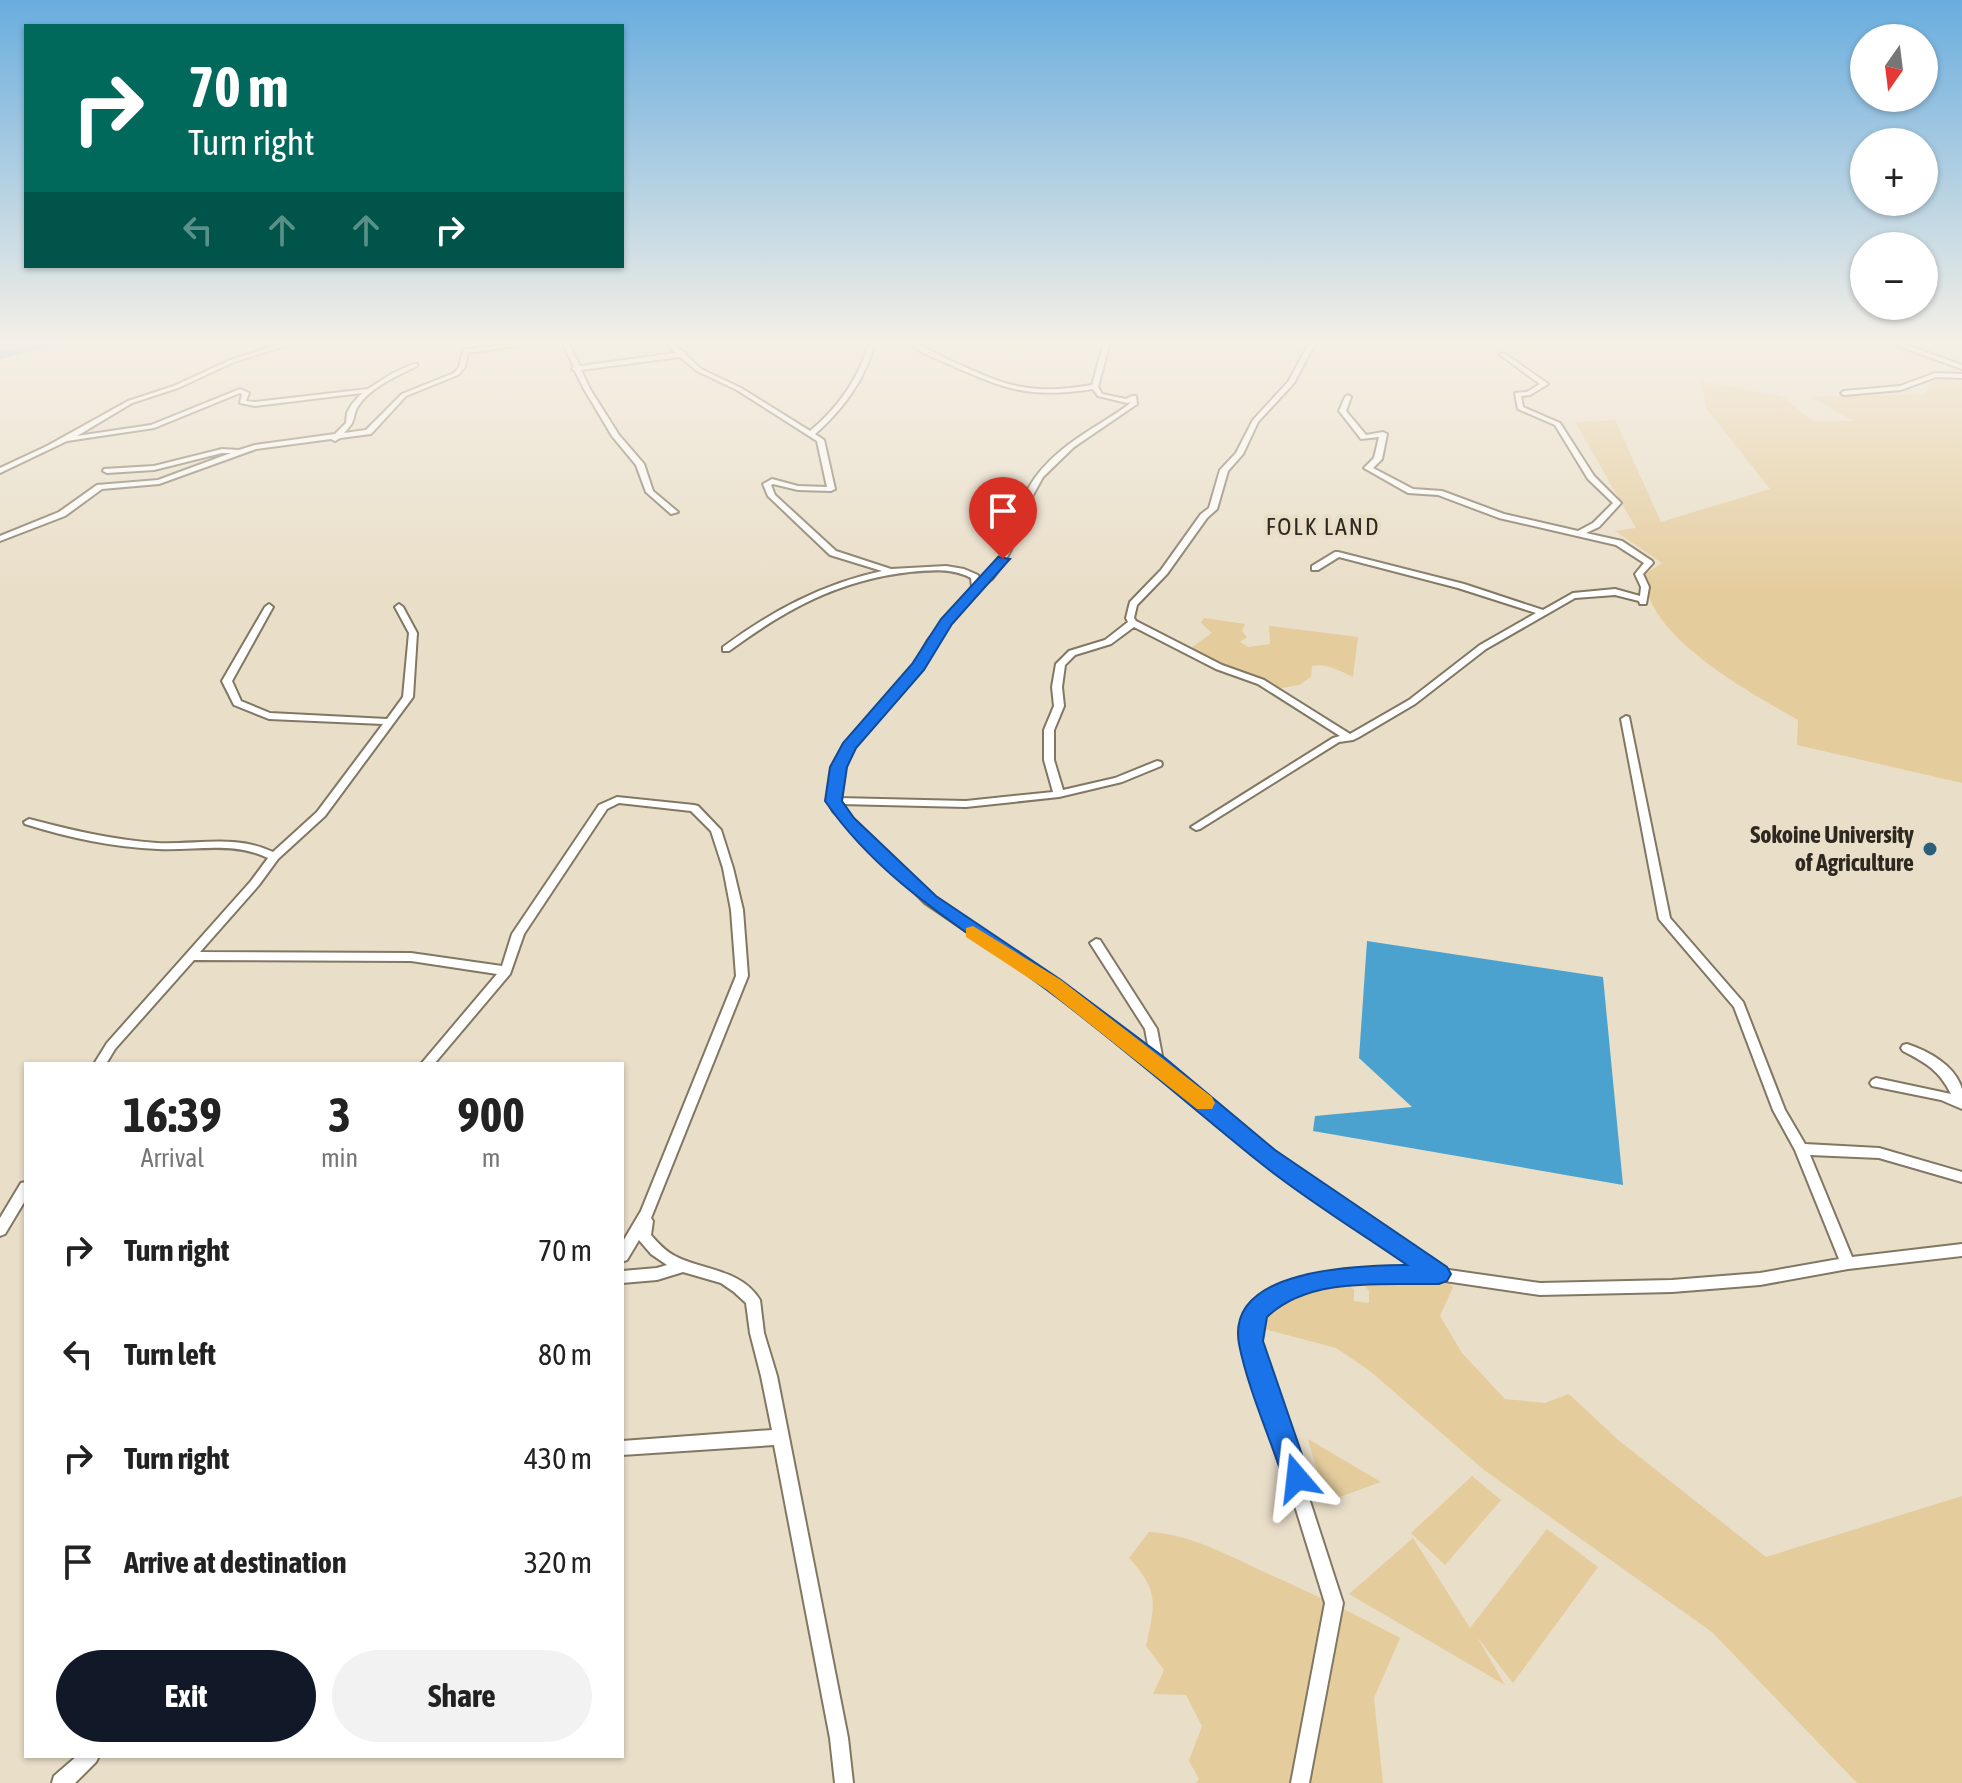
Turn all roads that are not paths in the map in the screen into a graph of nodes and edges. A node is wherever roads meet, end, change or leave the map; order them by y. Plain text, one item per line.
1 (91, 425) edge
2 (156, 425) edge
3 (347, 425) edge
4 (375, 425) edge
5 (609, 425) edge
6 (798, 425) edge
7 (822, 425) edge
8 (1102, 425) edge
9 (1253, 425) edge
10 (1354, 425) edge
11 (1559, 425) edge
12 (812, 433) junction
13 (68, 439) junction
14 (335, 439) junction
15 (245, 450) junction
16 (0, 471) edge
17 (107, 471) dead end
18 (674, 512) dead end
19 (1577, 534) junction
20 (0, 539) edge
21 (1315, 568) dead end
22 (890, 571) junction
23 (976, 587) junction
24 (269, 607) dead end
25 (399, 607) dead end
26 (1541, 612) junction
27 (1133, 623) junction
28 (726, 649) dead end
29 (1626, 719) dead end
30 (391, 722) junction
31 (1350, 738) junction
32 (1157, 764) dead end
33 (1059, 794) junction
34 (833, 801) junction
35 (29, 822) dead end
36 (1196, 827) dead end
37 (274, 857) junction
38 (1096, 943) dead end
39 (189, 956) junction
40 (506, 971) junction
41 (1907, 1048) dead end
42 (101, 1062) edge
43 (429, 1062) edge
44 (1157, 1063) junction
45 (1876, 1083) dead end
46 (1962, 1104) edge
47 (1801, 1149) junction
48 (1962, 1177) edge
49 (24, 1190) edge
50 (647, 1213) junction
51 (0, 1230) edge
52 (1962, 1250) edge
53 (624, 1253) edge
54 (1848, 1263) junction
55 (682, 1266) junction
56 (1439, 1274) junction
57 (624, 1277) edge
58 (781, 1437) junction
59 (624, 1448) edge
60 (88, 1758) edge
61 (842, 1781) edge
62 (61, 1783) edge
63 (1300, 1783) edge

1 - 13 street
2 - 13 street
3 - 14 street
4 - 14 street
5 - 18 street
6 - 12 street
7 - 12 street
8 - 23 street
9 - 27 street
10 - 19 street
11 - 19 street
12 - 22 street
13 - 16 street
14 - 15 street
15 - 17 street
15 - 20 street
19 - 26 street
21 - 26 street
22 - 23 street
22 - 28 street
23 - 34 street
24 - 30 street
25 - 30 street
26 - 31 street
27 - 31 street
27 - 33 street
29 - 47 street
30 - 37 street
31 - 36 street
32 - 33 street
33 - 34 street
34 - 44 street
35 - 37 street
37 - 39 street
38 - 44 street
39 - 40 street
39 - 42 street
40 - 43 street
40 - 50 street
41 - 46 street
44 - 56 street
45 - 46 street
47 - 48 street
47 - 54 street
49 - 51 street
50 - 53 street
50 - 55 street
52 - 54 street
54 - 56 street
55 - 57 street
55 - 58 street
56 - 63 street
58 - 59 street
58 - 61 street
60 - 62 street

